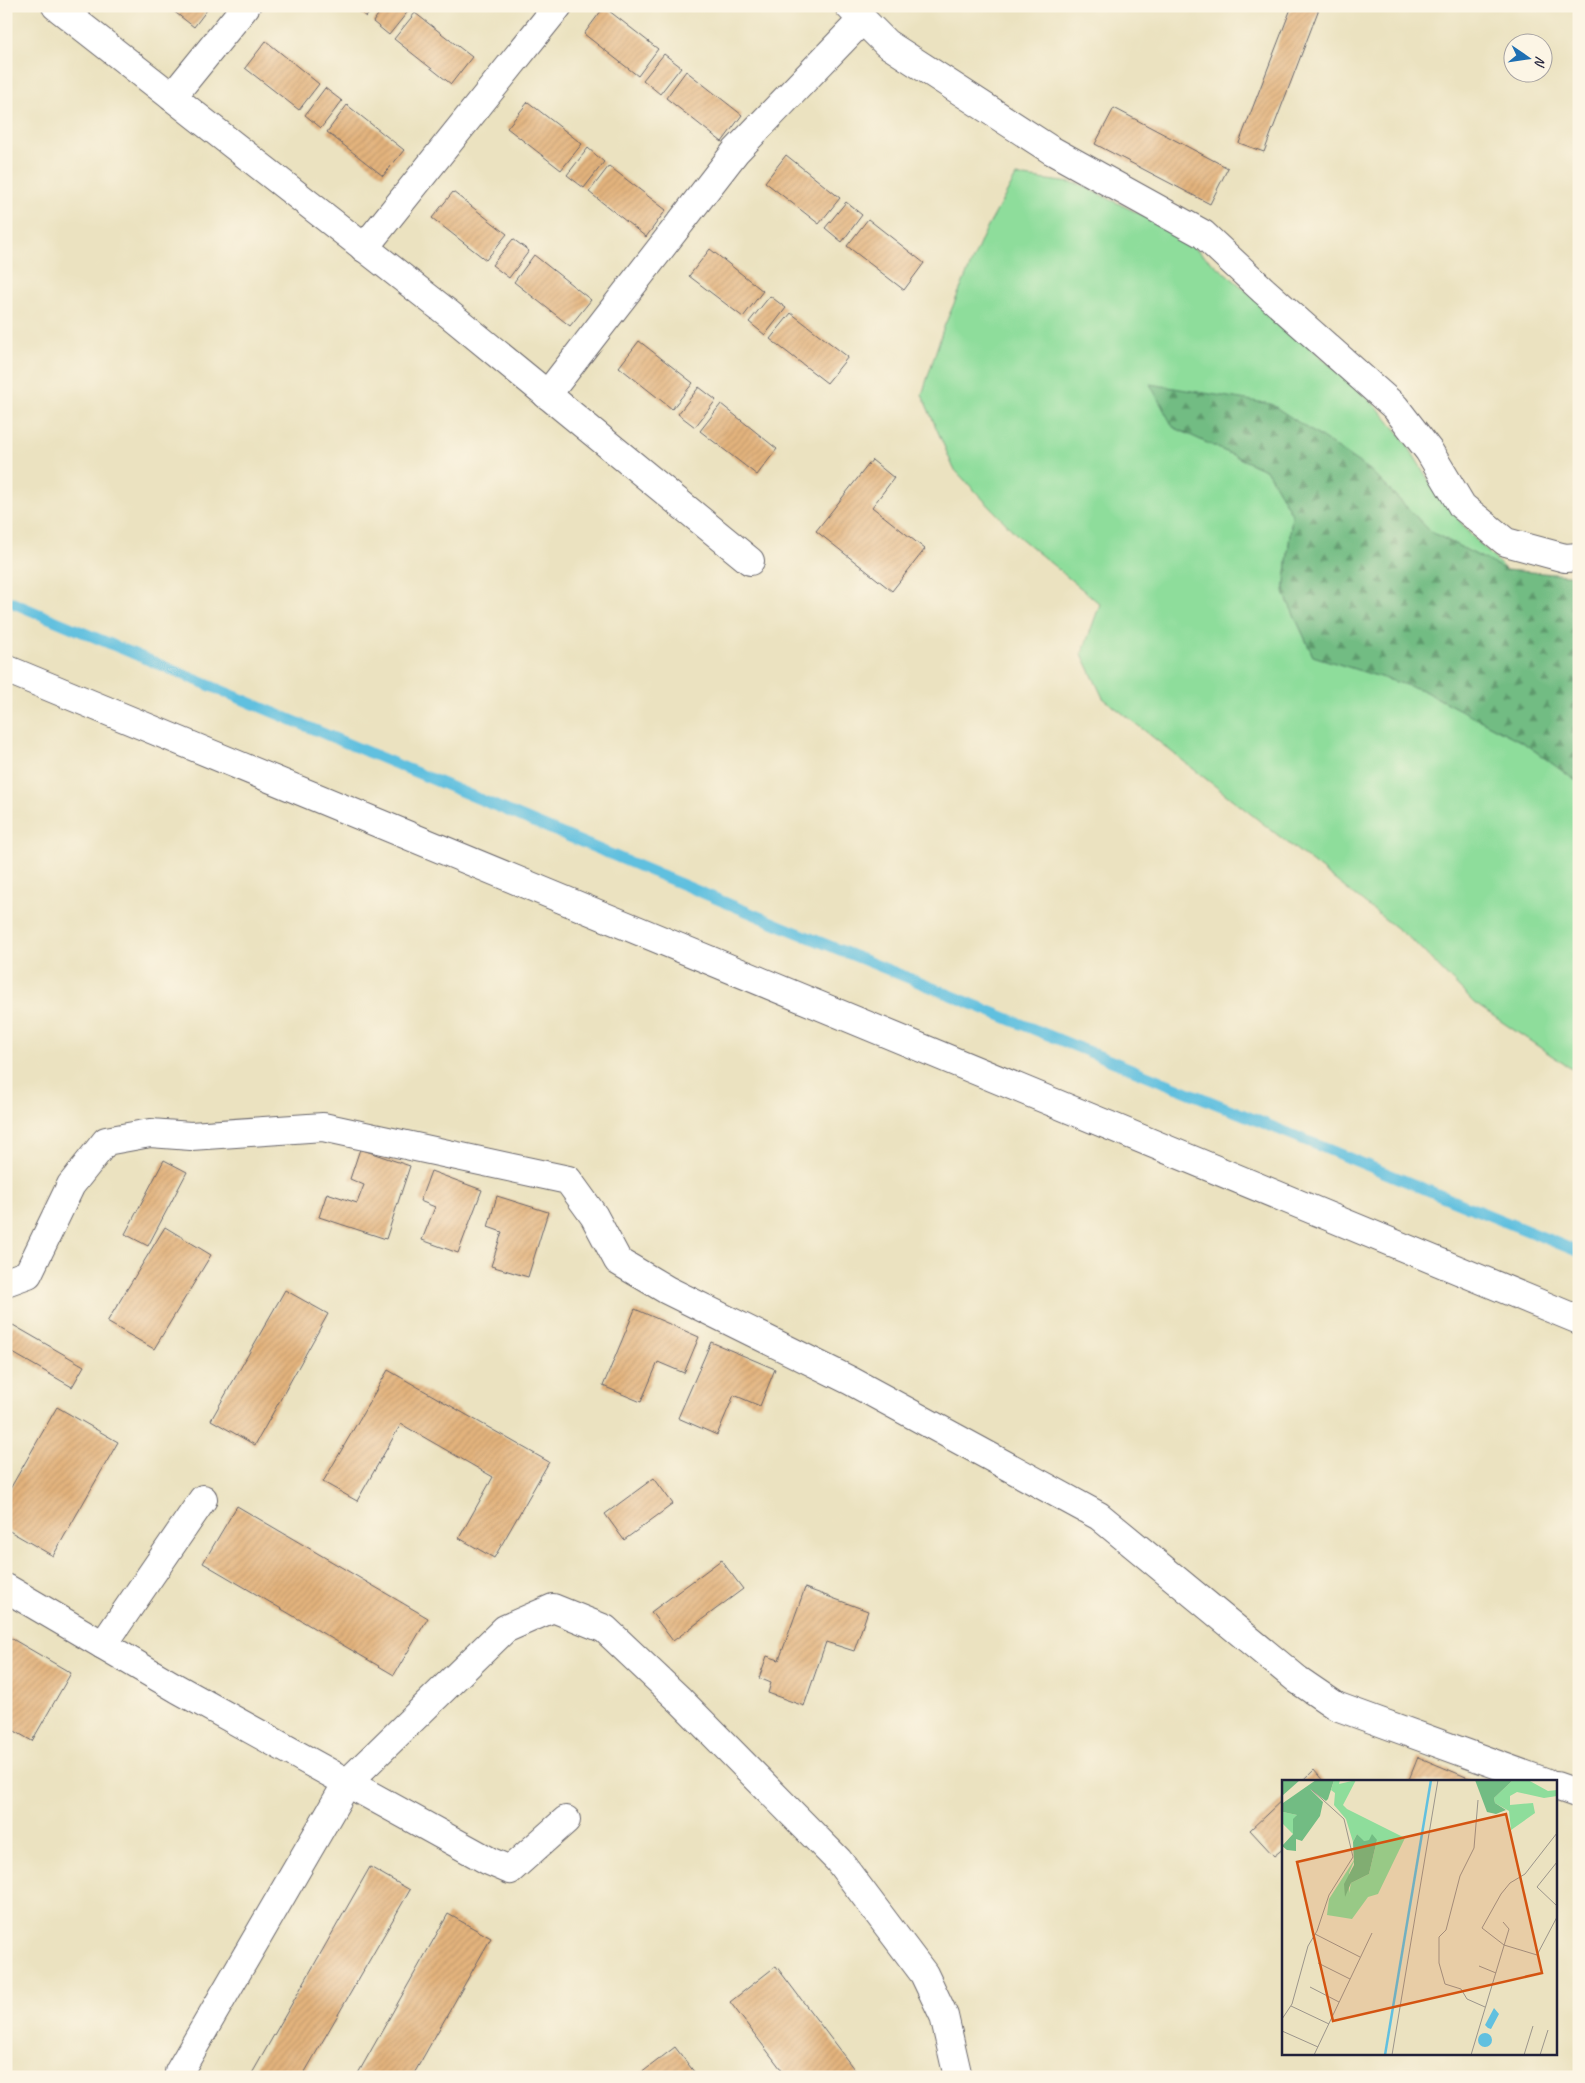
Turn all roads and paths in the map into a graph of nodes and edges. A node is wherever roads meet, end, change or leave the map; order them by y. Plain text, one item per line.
1 (56, 6) edge
2 (246, 6) edge
3 (558, 6) edge
4 (856, 13) edge
5 (172, 97) junction
6 (364, 248) junction
7 (547, 395) junction
8 (1579, 557) edge
9 (750, 561) dead end
10 (6, 669) edge
11 (6, 1282) edge
12 (1579, 1320) edge
13 (203, 1499) dead end
14 (6, 1588) edge
15 (103, 1645) junction
16 (1540, 1780) edge
17 (347, 1783) junction
18 (1558, 1787) edge
19 (1579, 1794) edge
20 (566, 1820) dead end
21 (179, 2077) edge
22 (958, 2077) edge

1 - 5 street
2 - 5 street
3 - 6 street
4 - 7 street
4 - 8 street
5 - 6 street
6 - 7 street
7 - 9 street
10 - 12 street
11 - 16 street
13 - 15 street
14 - 15 street
15 - 17 street
17 - 20 street
17 - 21 street
17 - 22 street
18 - 19 street

